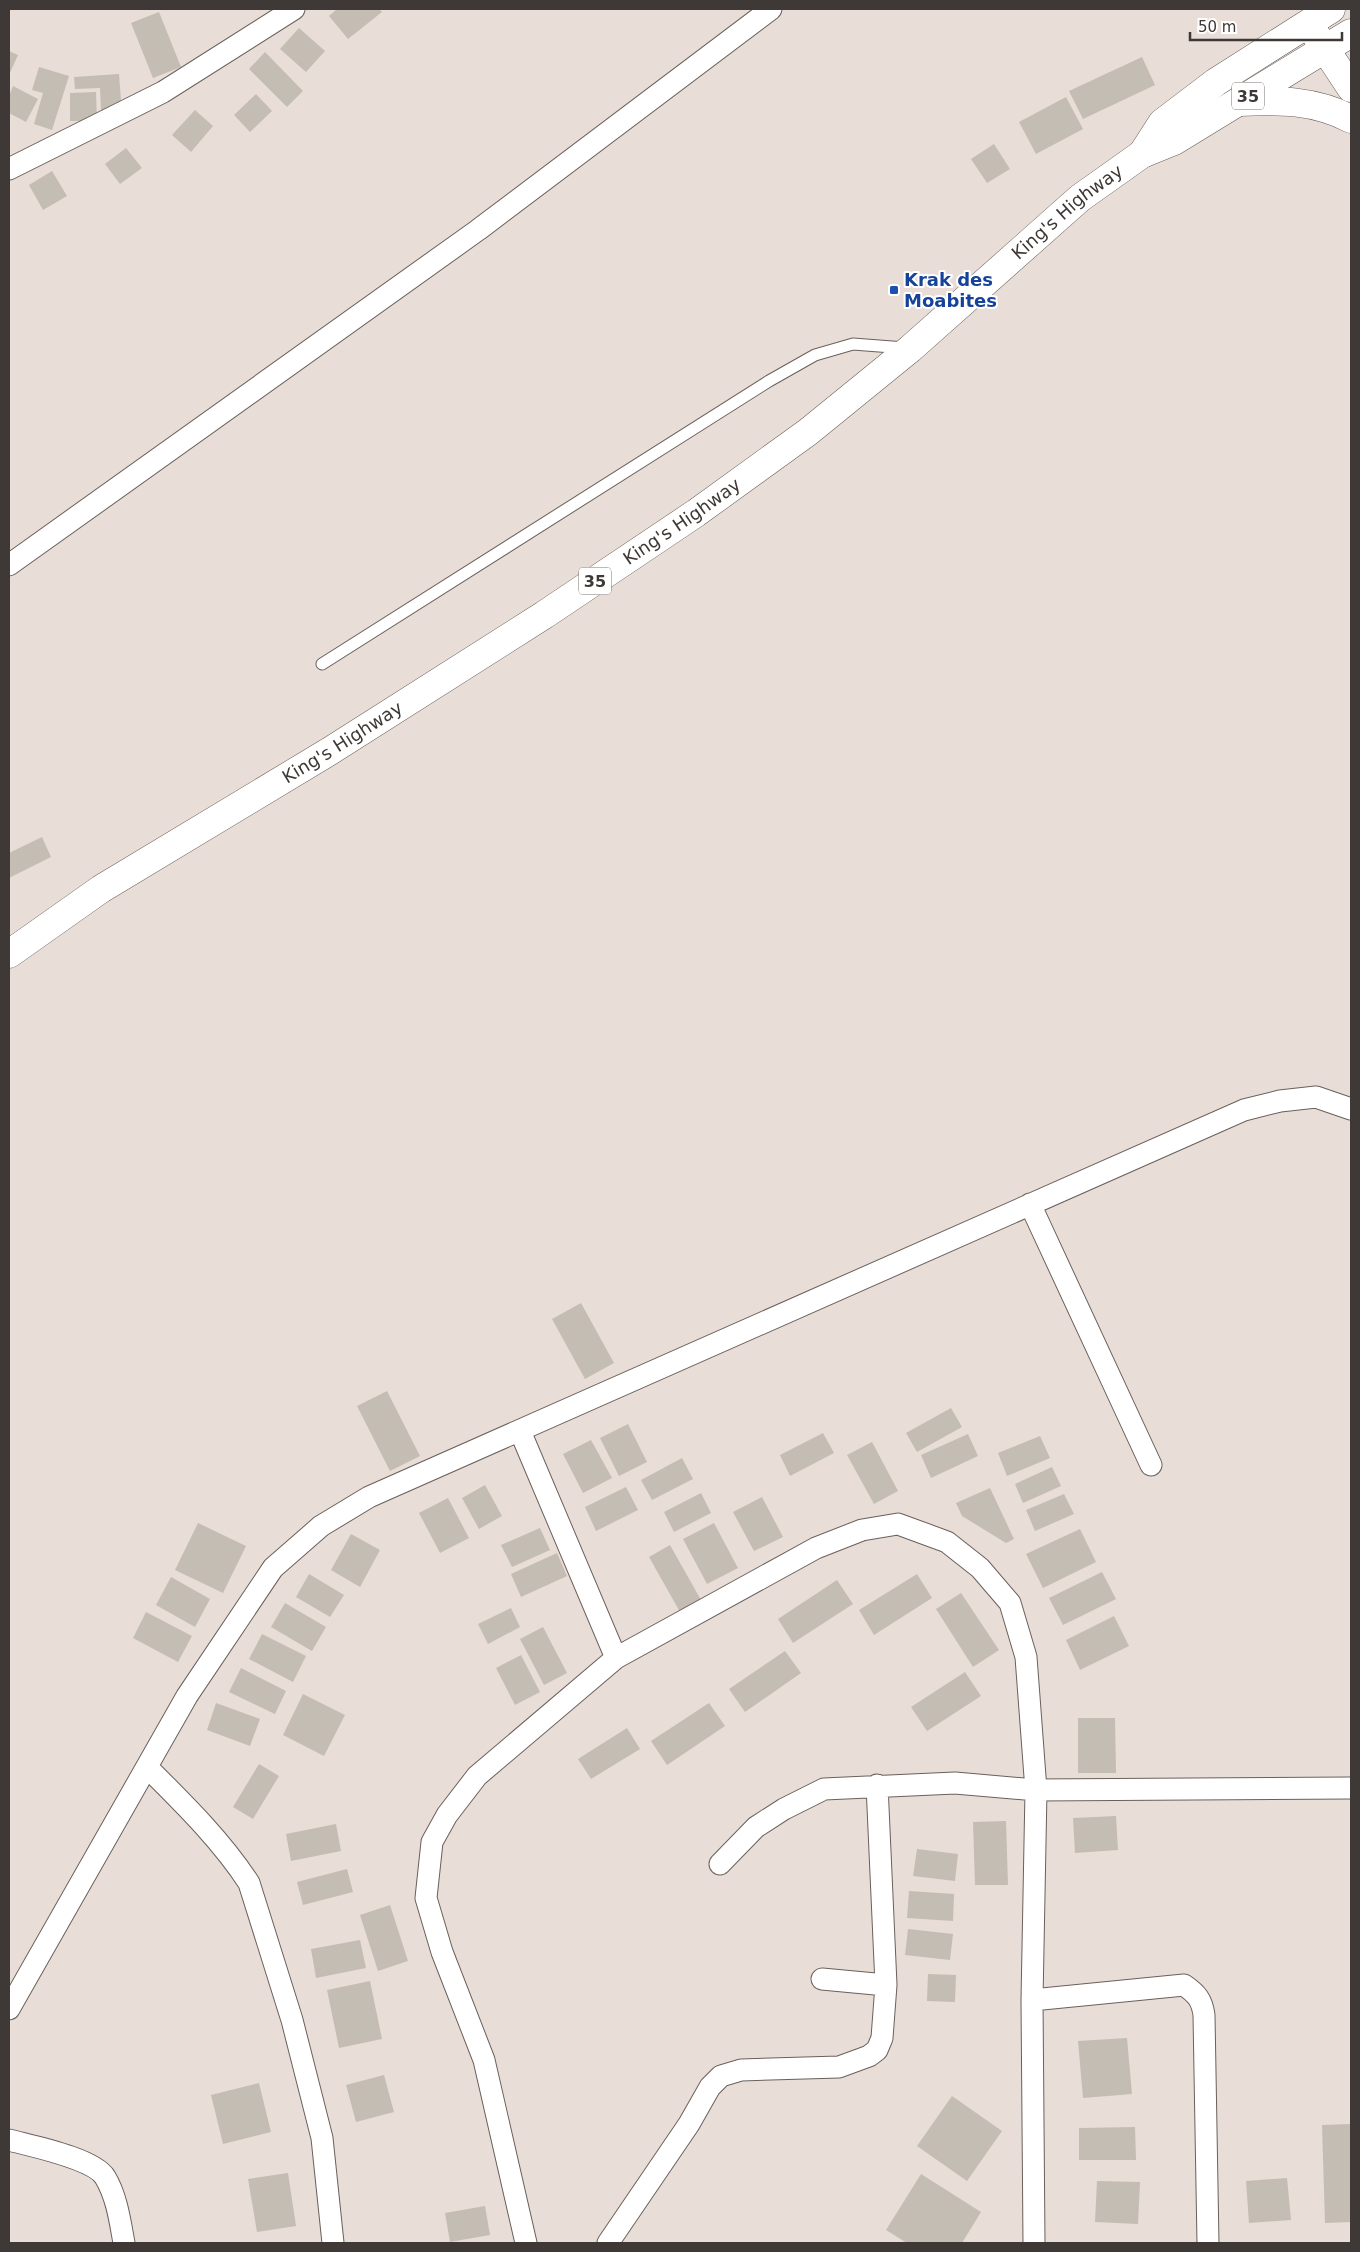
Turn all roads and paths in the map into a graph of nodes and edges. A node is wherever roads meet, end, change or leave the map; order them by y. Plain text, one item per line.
1 (294, 9) edge
2 (771, 9) edge
3 (1331, 9) edge
4 (1344, 9) edge
5 (1351, 21) edge
6 (1307, 22) junction
7 (1351, 33) edge
8 (1324, 48) junction
9 (1351, 88) edge
10 (1238, 102) junction
11 (1351, 119) edge
12 (1142, 154) junction
13 (9, 168) edge
14 (910, 349) junction
15 (9, 565) edge
16 (322, 664) dead end
17 (9, 954) edge
18 (1351, 1109) edge
19 (1030, 1204) junction
20 (520, 1431) junction
21 (1151, 1465) dead end
22 (616, 1658) junction
23 (147, 1767) junction
24 (877, 1785) junction
25 (1351, 1788) edge
26 (1036, 1790) junction
27 (720, 1864) dead end
28 (822, 1979) dead end
29 (886, 1985) junction
30 (1032, 2000) junction
31 (9, 2009) edge
32 (9, 2140) edge
33 (124, 2243) edge
34 (333, 2243) edge
35 (526, 2243) edge
36 (608, 2243) edge
37 (1034, 2243) edge
38 (1208, 2243) edge

1 - 13 street
2 - 15 street
3 - 6 main road, King's Highway / 35
4 - 5 main road
6 - 8 main road
6 - 12 main road, King's Highway / 35
7 - 8 main road, King's Highway / 35
8 - 9 main road
8 - 10 main road, King's Highway / 35
10 - 11 main road
10 - 12 main road, King's Highway / 35
12 - 14 main road, King's Highway / 35
14 - 16 lane
14 - 17 main road, King's Highway / 35
18 - 19 street
19 - 20 street
19 - 21 street
20 - 22 street
20 - 23 street
22 - 26 street
22 - 35 street
23 - 31 street
23 - 34 street
24 - 26 street
24 - 27 street
24 - 29 street
25 - 26 street
26 - 30 street
28 - 29 street
29 - 36 street
30 - 37 street
30 - 38 street
32 - 33 street

